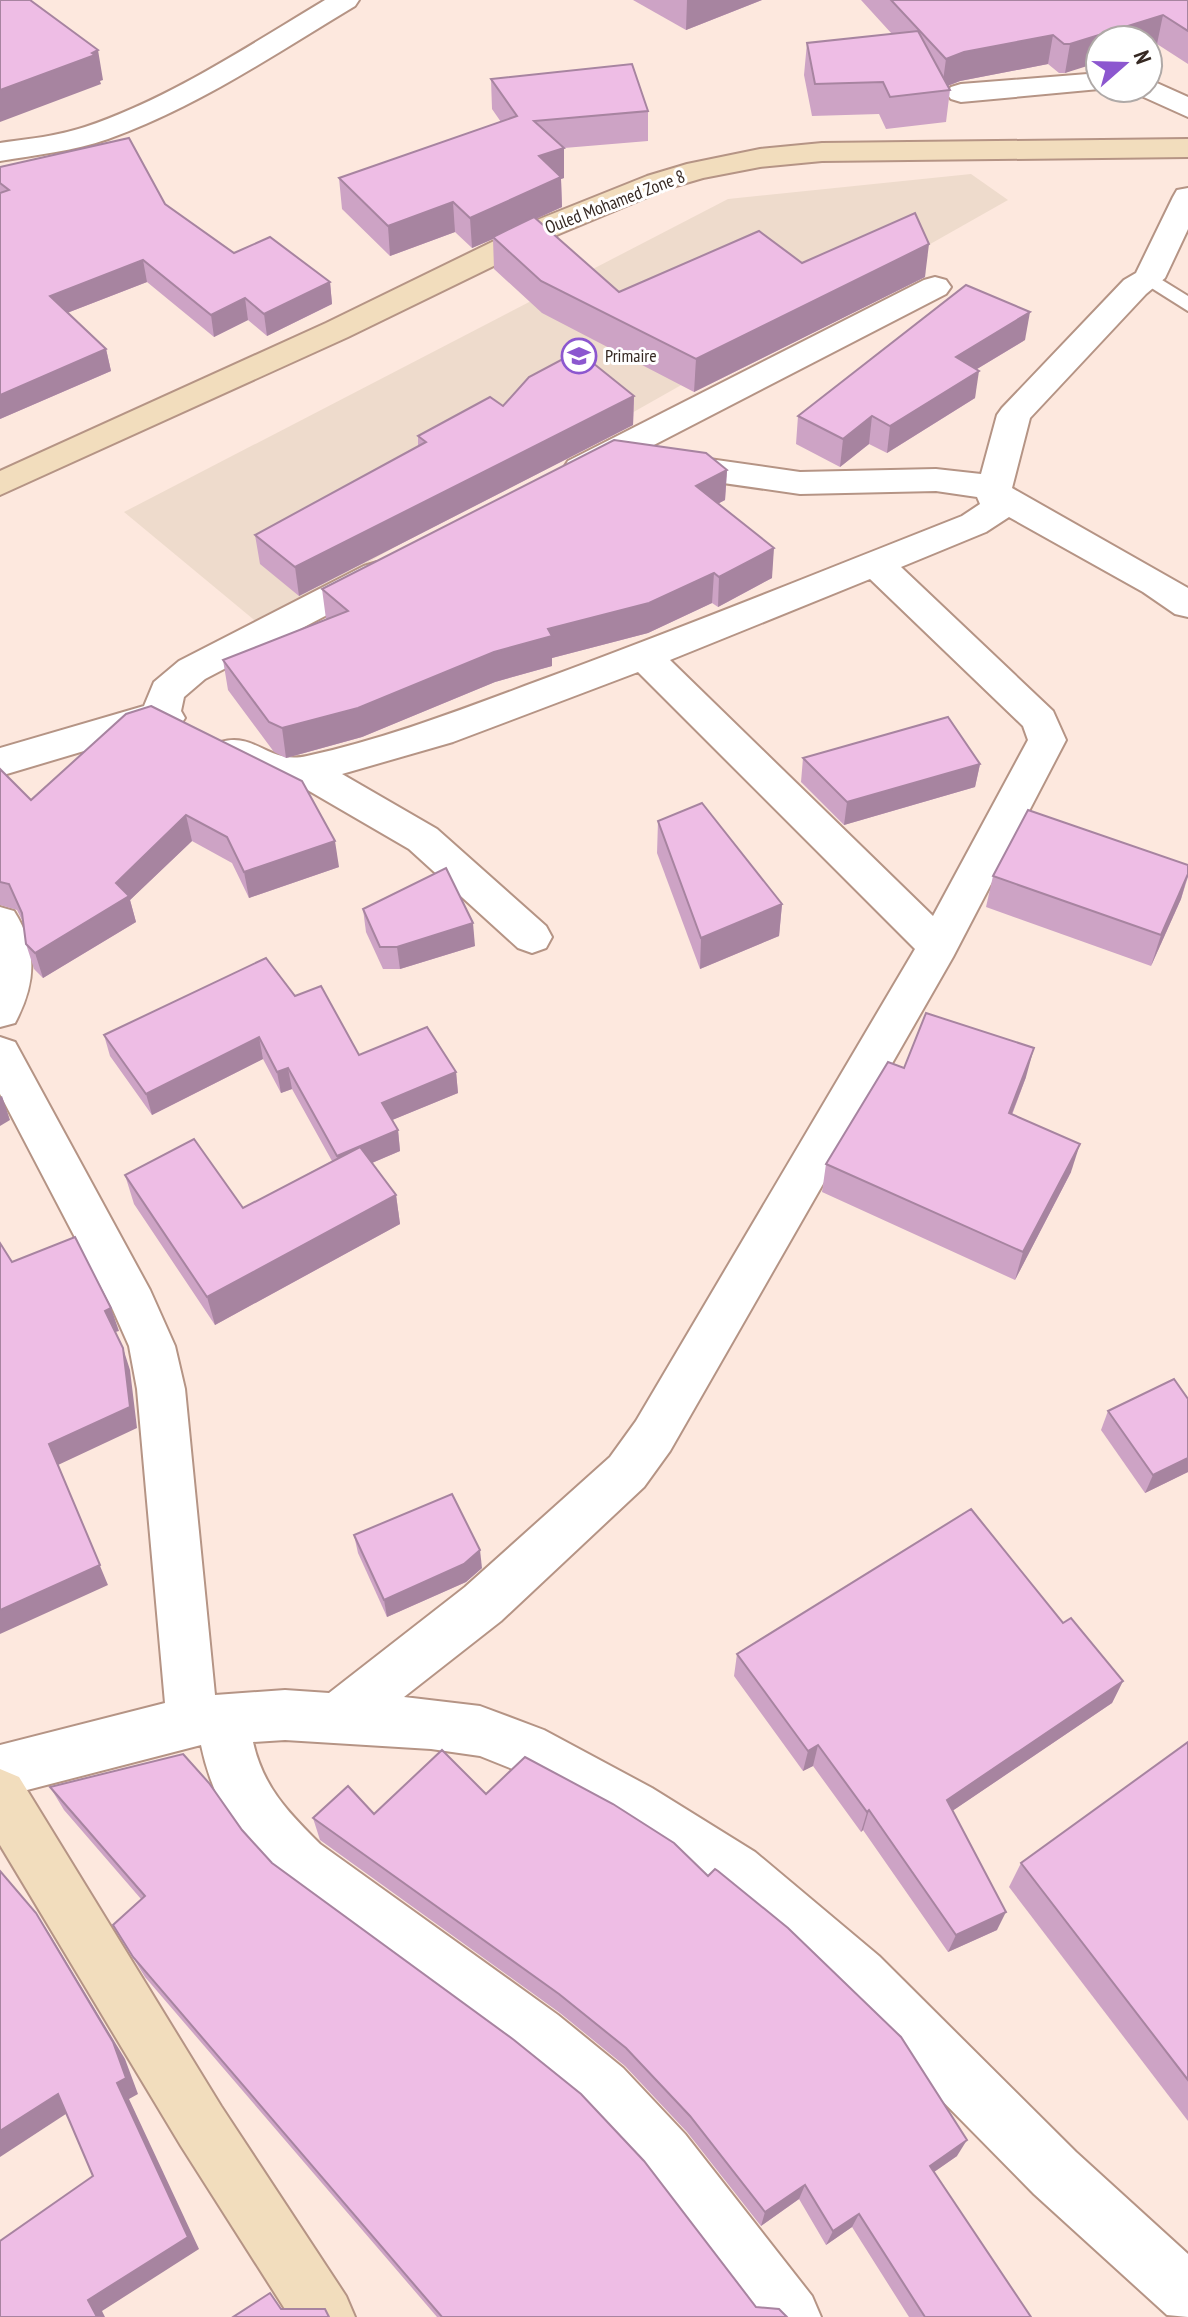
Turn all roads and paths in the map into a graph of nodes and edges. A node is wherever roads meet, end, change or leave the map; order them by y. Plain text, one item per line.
1 (345, 0) edge
2 (1084, 83) edge
3 (961, 93) dead end
4 (1164, 96) edge
5 (1188, 108) edge
6 (1188, 148) edge
7 (0, 152) edge
8 (1188, 197) edge
9 (1149, 278) junction
10 (935, 287) dead end
11 (1188, 305) edge
12 (607, 455) junction
13 (0, 484) edge
14 (551, 484) edge
15 (993, 493) junction
16 (400, 563) edge
17 (875, 563) junction
18 (1188, 605) edge
19 (644, 656) junction
20 (161, 715) junction
21 (0, 762) edge
22 (305, 771) junction
23 (0, 922) edge
24 (532, 937) dead end
25 (938, 946) junction
26 (0, 1011) edge
27 (0, 1054) edge
28 (338, 1718) junction
29 (207, 1720) junction
30 (0, 1771) edge
31 (5, 1817) edge
32 (1188, 2294) edge
33 (325, 2317) edge
34 (791, 2317) edge

1 - 7 street
2 - 3 street
4 - 5 street
6 - 13 main road, Ouled Mohamed Zone 8
8 - 9 street
9 - 11 lane
9 - 15 street
10 - 12 street
12 - 14 street
12 - 15 street
15 - 17 street
15 - 18 street
16 - 20 street
17 - 19 street
17 - 25 street
19 - 22 street
19 - 25 street
20 - 21 street
20 - 22 street
22 - 24 street
23 - 26 street
25 - 28 street
27 - 29 street
28 - 29 street
28 - 32 street
29 - 30 street
29 - 34 street
31 - 33 main road

